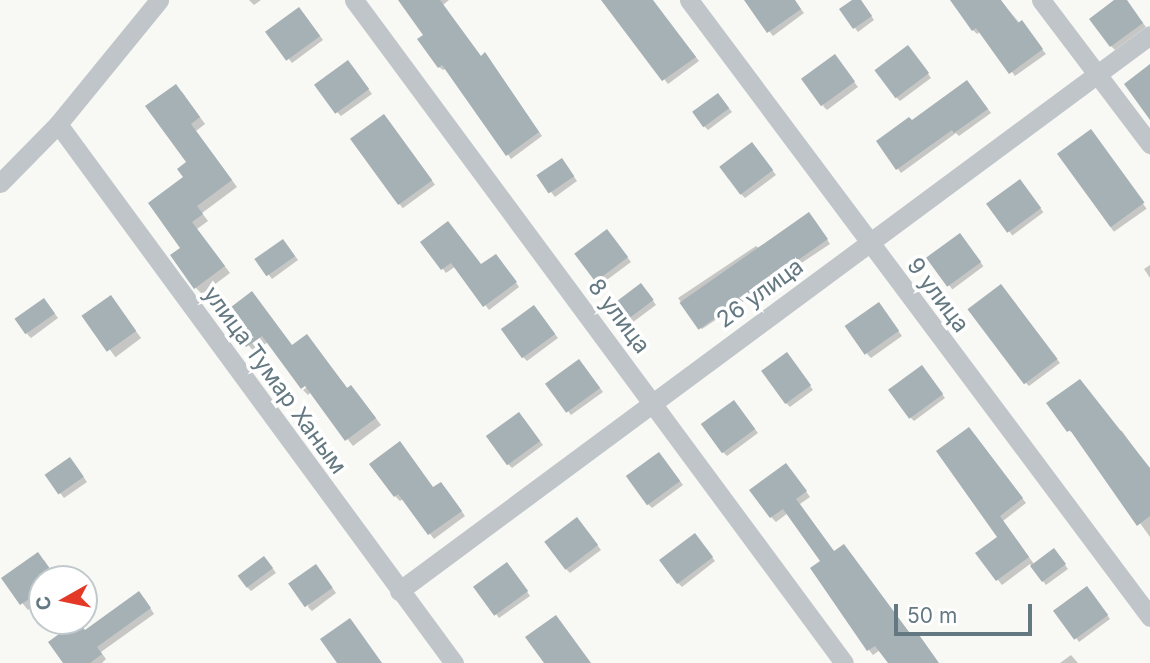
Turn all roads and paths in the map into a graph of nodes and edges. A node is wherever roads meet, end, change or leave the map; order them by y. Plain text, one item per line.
1 (159, 0) edge
2 (355, 0) edge
3 (689, 0) edge
4 (1041, 0) edge
5 (1150, 35) edge
6 (1099, 75) junction
7 (58, 124) junction
8 (1150, 144) edge
9 (0, 183) edge
10 (869, 245) junction
11 (652, 401) junction
12 (399, 591) junction
13 (1150, 617) edge
14 (454, 663) edge
15 (844, 663) edge

1 - 7 street
2 - 11 street, 8 улица
3 - 10 street, 9 улица
4 - 6 street
5 - 6 street, 26 улица
6 - 8 street
6 - 10 street, 26 улица
7 - 9 street
7 - 12 street, улица Тумар Ханым
10 - 11 street, 26 улица
10 - 13 street, 9 улица
11 - 12 street, 26 улица
11 - 15 street, 8 улица
12 - 14 street, улица Тумар Ханым

